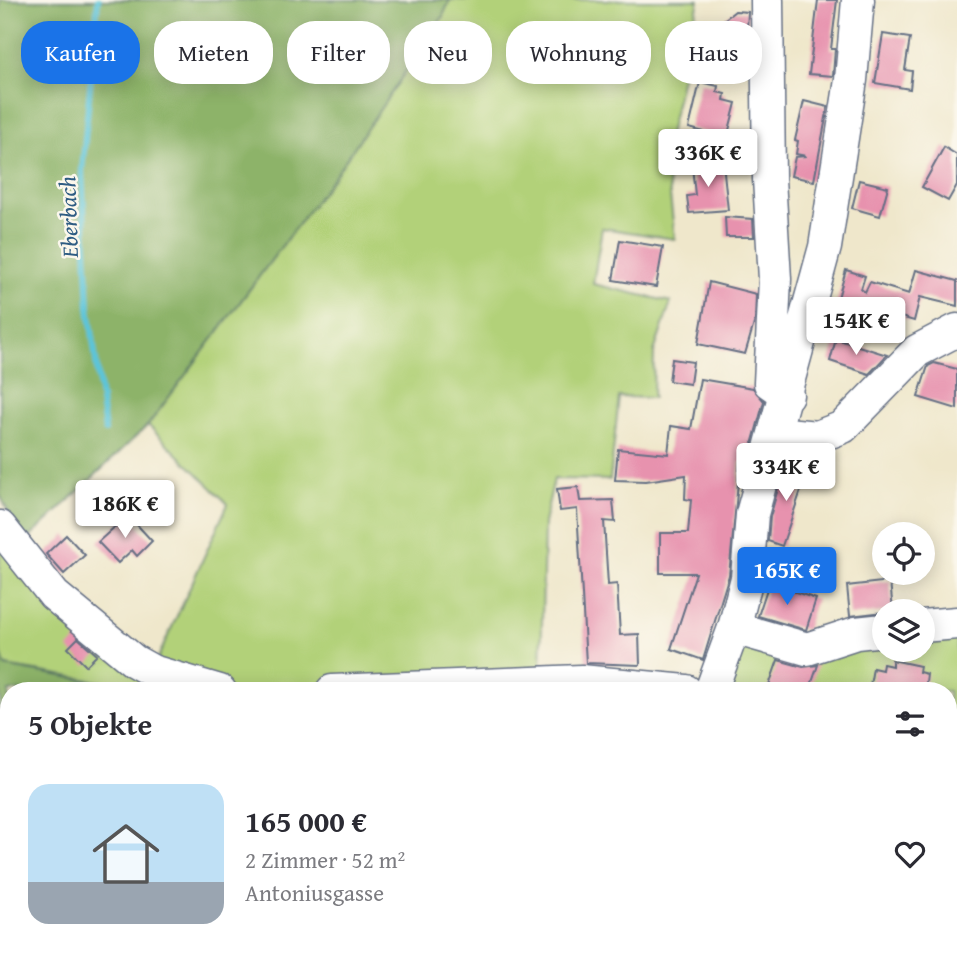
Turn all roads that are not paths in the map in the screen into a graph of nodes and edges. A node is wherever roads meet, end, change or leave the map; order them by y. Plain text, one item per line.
1 (767, 0) edge
2 (858, 0) edge
3 (957, 330) edge
4 (787, 395) junction
5 (776, 433) junction
6 (0, 527) edge
7 (957, 624) edge
8 (935, 625) edge
9 (734, 628) junction
10 (872, 631) edge
11 (189, 682) edge
12 (561, 682) edge
13 (592, 682) edge
14 (714, 682) edge

1 - 4 street
2 - 4 street
3 - 5 street
4 - 5 street
5 - 9 street
6 - 11 street
7 - 8 street
9 - 10 street
9 - 14 street
12 - 13 street

